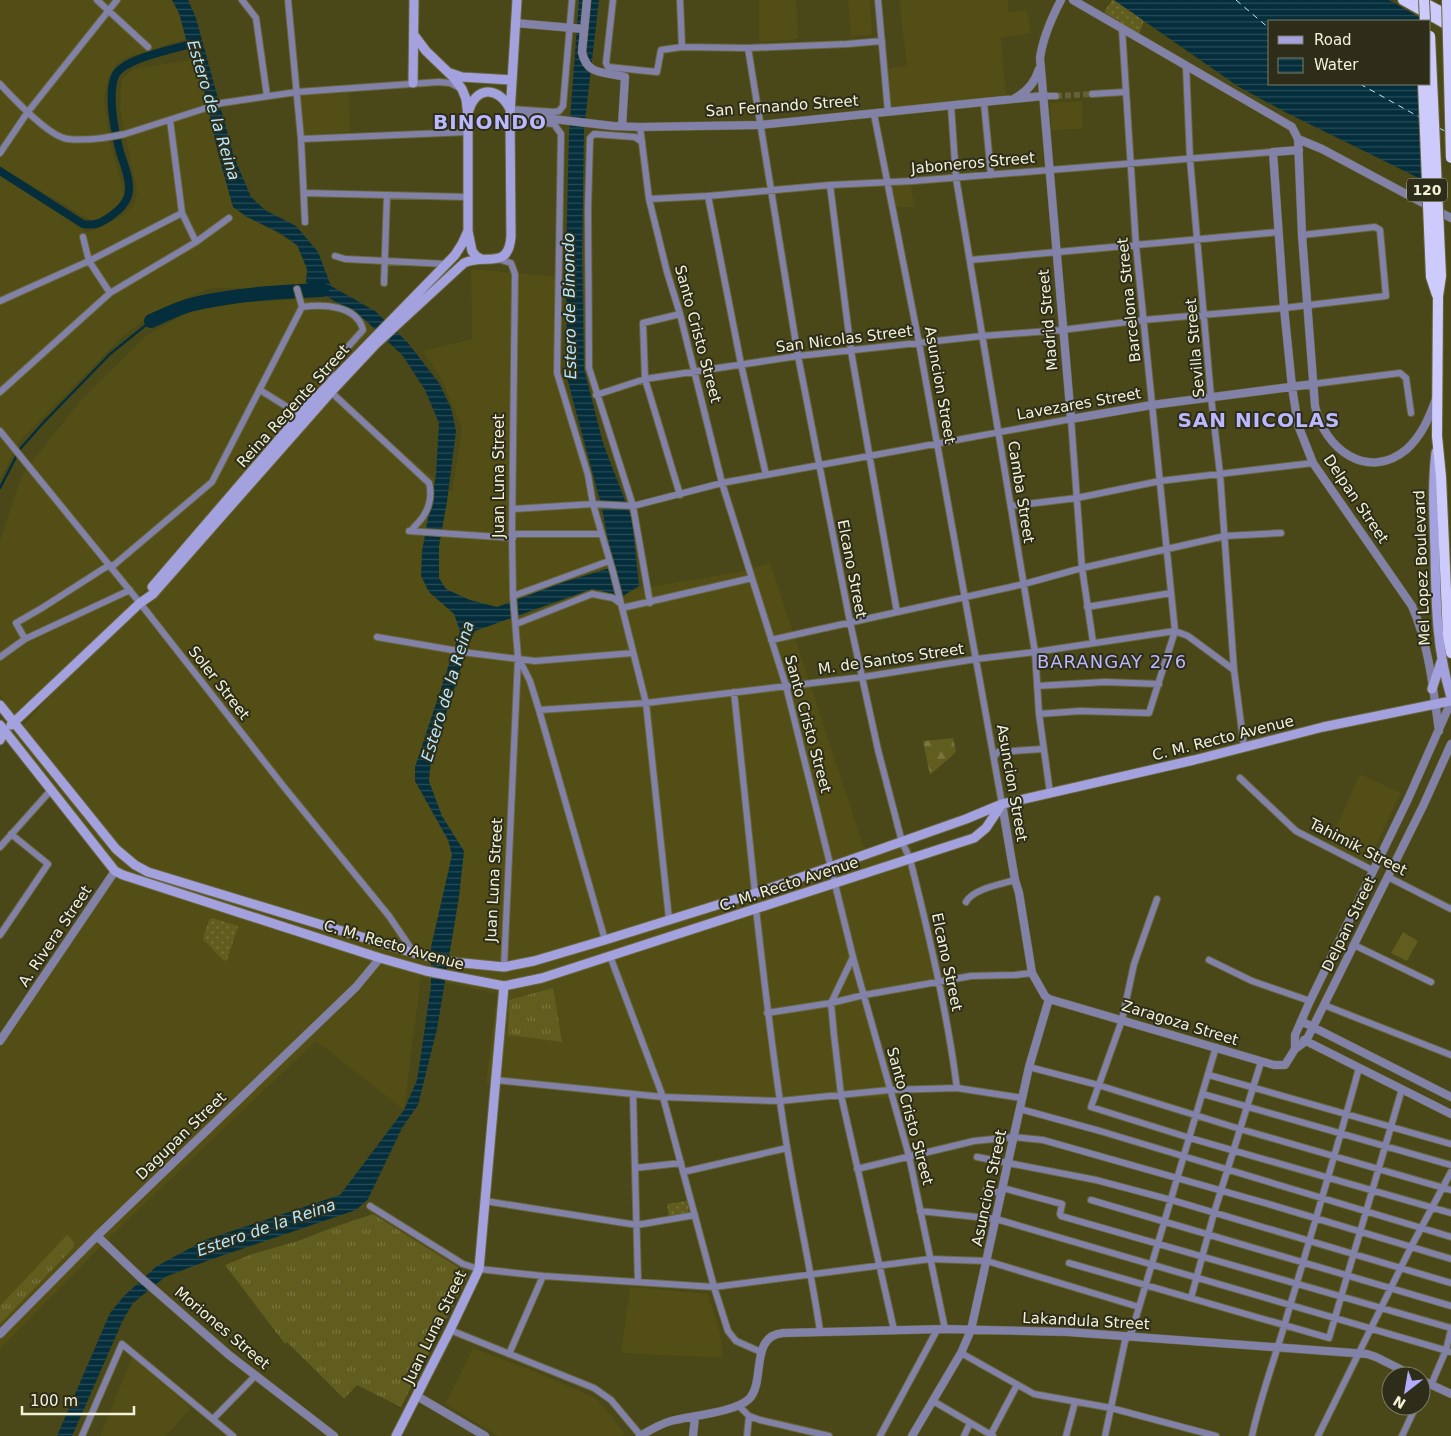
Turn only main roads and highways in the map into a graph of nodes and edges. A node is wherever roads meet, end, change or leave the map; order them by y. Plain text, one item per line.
1 (414, 0) edge
2 (517, 0) edge
3 (1403, 0) edge
4 (1419, 0) edge
5 (1424, 0) edge
6 (1447, 0) edge
7 (1451, 17) edge
8 (1425, 20) edge
9 (1451, 27) edge
10 (414, 35) junction
11 (1431, 58) edge
12 (445, 70) junction
13 (512, 80) junction
14 (414, 83) road end
15 (1423, 85) edge
16 (510, 112) junction
17 (468, 117) junction
18 (1451, 158) edge
19 (468, 231) junction
20 (481, 259) junction
21 (1438, 296) junction
22 (391, 325) junction
23 (374, 342) junction
24 (1437, 436) junction
25 (140, 603) junction
26 (1451, 653) edge
27 (1441, 662) junction
28 (1432, 689) road end
29 (1451, 700) edge
30 (0, 704) edge
31 (14, 722) junction
32 (1, 729) edge
33 (0, 740) edge
34 (1002, 804) junction
35 (966, 819) junction
36 (974, 838) junction
37 (504, 986) junction
38 (396, 1436) edge

1 - 10 main road
2 - 13 main road
3 - 9 highway
4 - 7 highway
5 - 8 highway, bridge
6 - 18 highway, 120, bridge
10 - 12 main road
10 - 14 main road
11 - 21 highway, Mel Lopez Boulevard / 120, bridge
12 - 13 main road
12 - 17 main road
13 - 16 main road
15 - 21 highway, Mel Lopez Boulevard / 120, bridge
16 - 17 main road
16 - 20 main road
17 - 19 main road
19 - 20 main road
19 - 22 main road, Reina Regente Street
20 - 22 main road, Reina Regente Street
21 - 24 highway, Mel Lopez Boulevard / 120
22 - 23 main road, Reina Regente Street
23 - 25 main road, Reina Regente Street
23 - 25 main road, Reina Regente Street
24 - 26 highway, Mel Lopez Boulevard / 120
24 - 27 main road, Mel Lopez Boulevard / 120
25 - 31 main road, Reina Regente Street
27 - 28 main road
27 - 29 main road, Mel Lopez Boulevard / 120
29 - 34 main road, C. M. Recto Avenue
30 - 31 main road, C. M. Recto Avenue
31 - 32 main road, Reina Regente Street
31 - 35 main road, C. M. Recto Avenue
32 - 33 main road
32 - 37 main road, C. M. Recto Avenue
34 - 35 main road, C. M. Recto Avenue
34 - 36 main road, C. M. Recto Avenue
35 - 36 main road
36 - 37 main road, C. M. Recto Avenue
37 - 38 main road, Juan Luna Street

